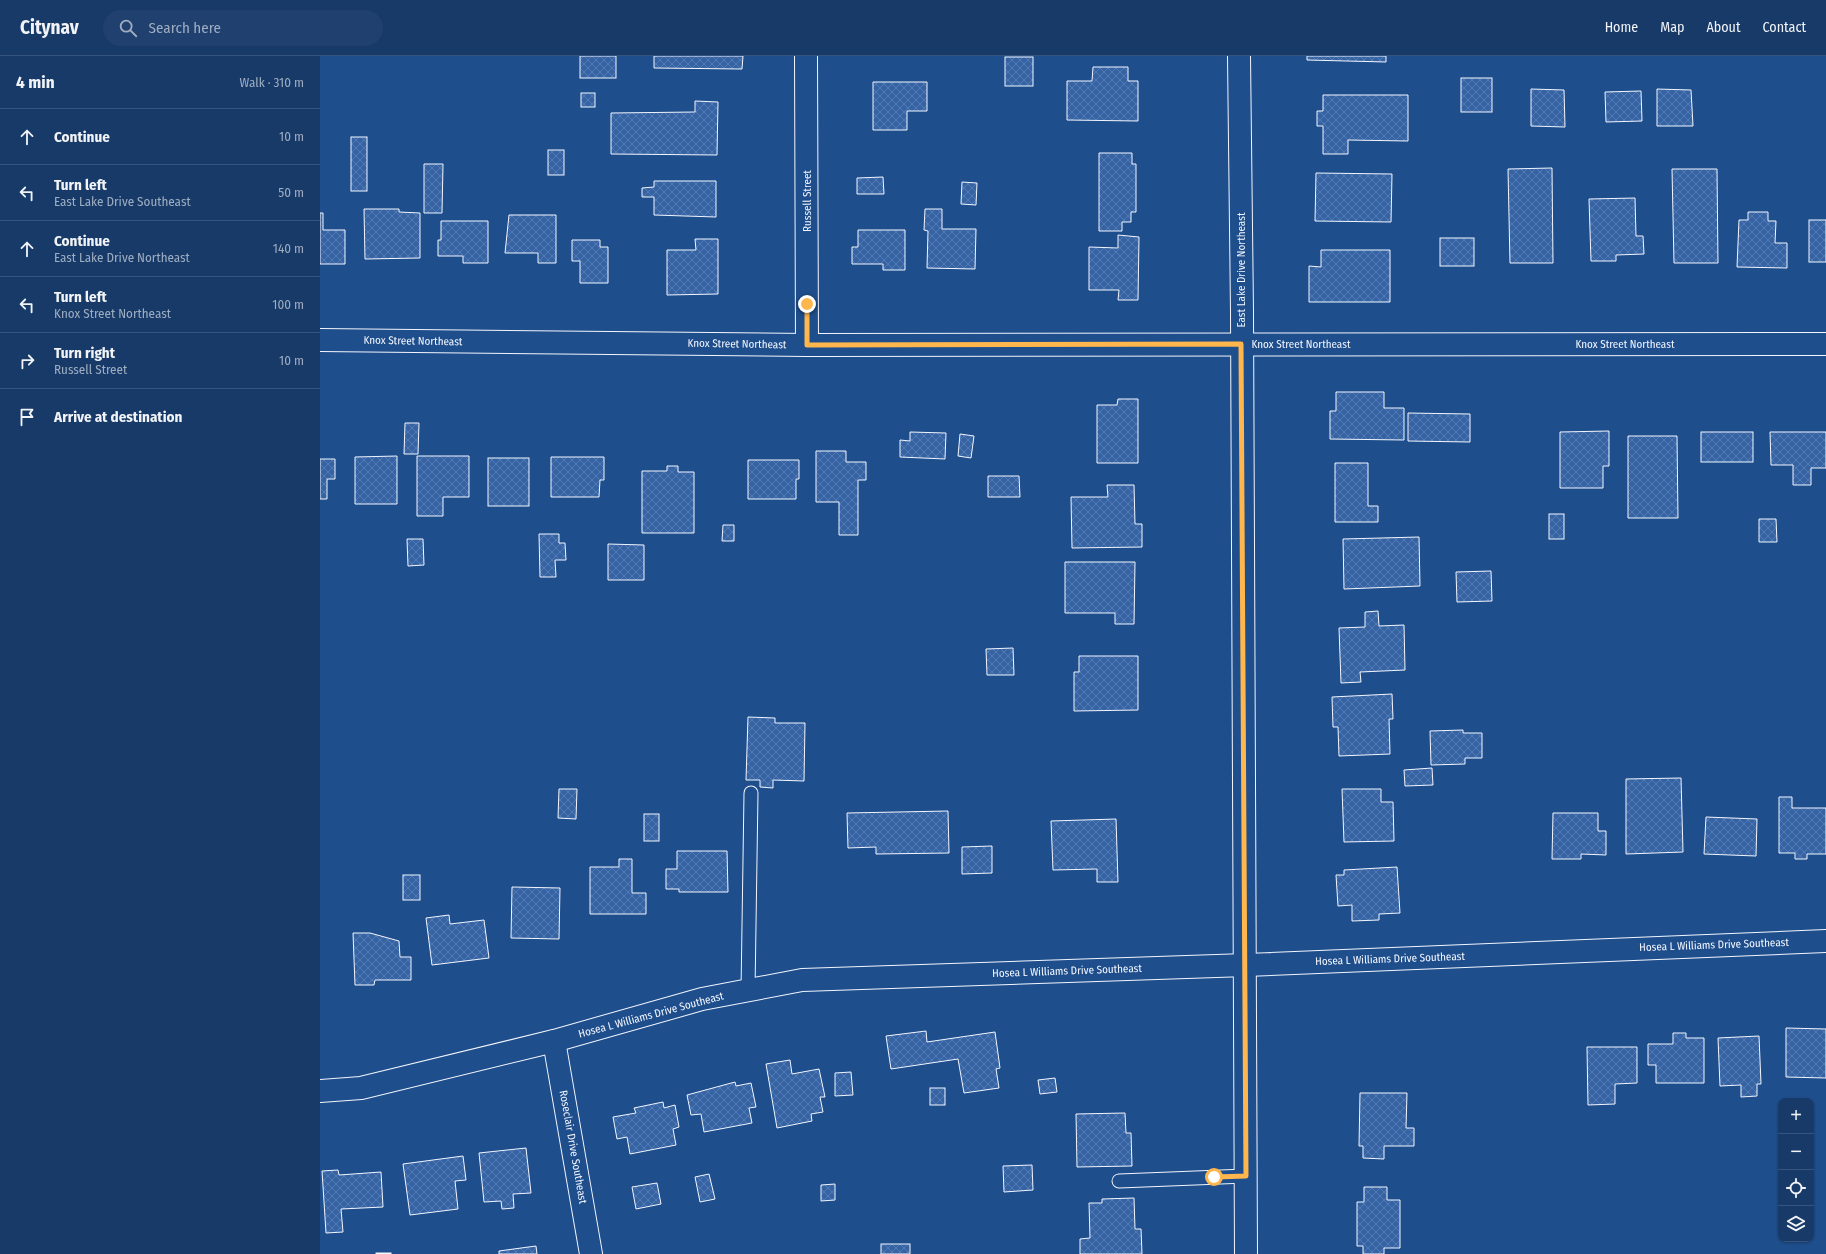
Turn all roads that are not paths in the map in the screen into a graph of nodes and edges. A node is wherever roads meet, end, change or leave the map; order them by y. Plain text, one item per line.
1 (806, 56) edge
2 (1239, 56) edge
3 (320, 340) edge
4 (1241, 344) junction
5 (1826, 344) edge
6 (807, 345) junction
7 (751, 793) dead end
8 (1826, 941) edge
9 (1246, 965) junction
10 (748, 990) junction
11 (554, 1041) junction
12 (320, 1091) edge
13 (1246, 1176) junction
14 (1119, 1181) dead end
15 (591, 1254) edge
16 (1246, 1254) edge

1 - 6 street, Russell Street
2 - 4 street, East Lake Drive Northeast
3 - 6 street, Knox Street Northeast
4 - 5 street, Knox Street Northeast
4 - 6 street, Knox Street Northeast
4 - 9 street, East Lake Drive Northeast
7 - 10 lane
8 - 9 street, Hosea L Williams Drive Southeast
9 - 10 street, Hosea L Williams Drive Southeast
9 - 13 street, East Lake Drive Northeast
10 - 11 street, Hosea L Williams Drive Southeast
11 - 12 street, Hosea L Williams Drive Southeast
11 - 15 street, Roseclair Drive Southeast
13 - 14 lane
13 - 16 street, East Lake Drive Northeast

